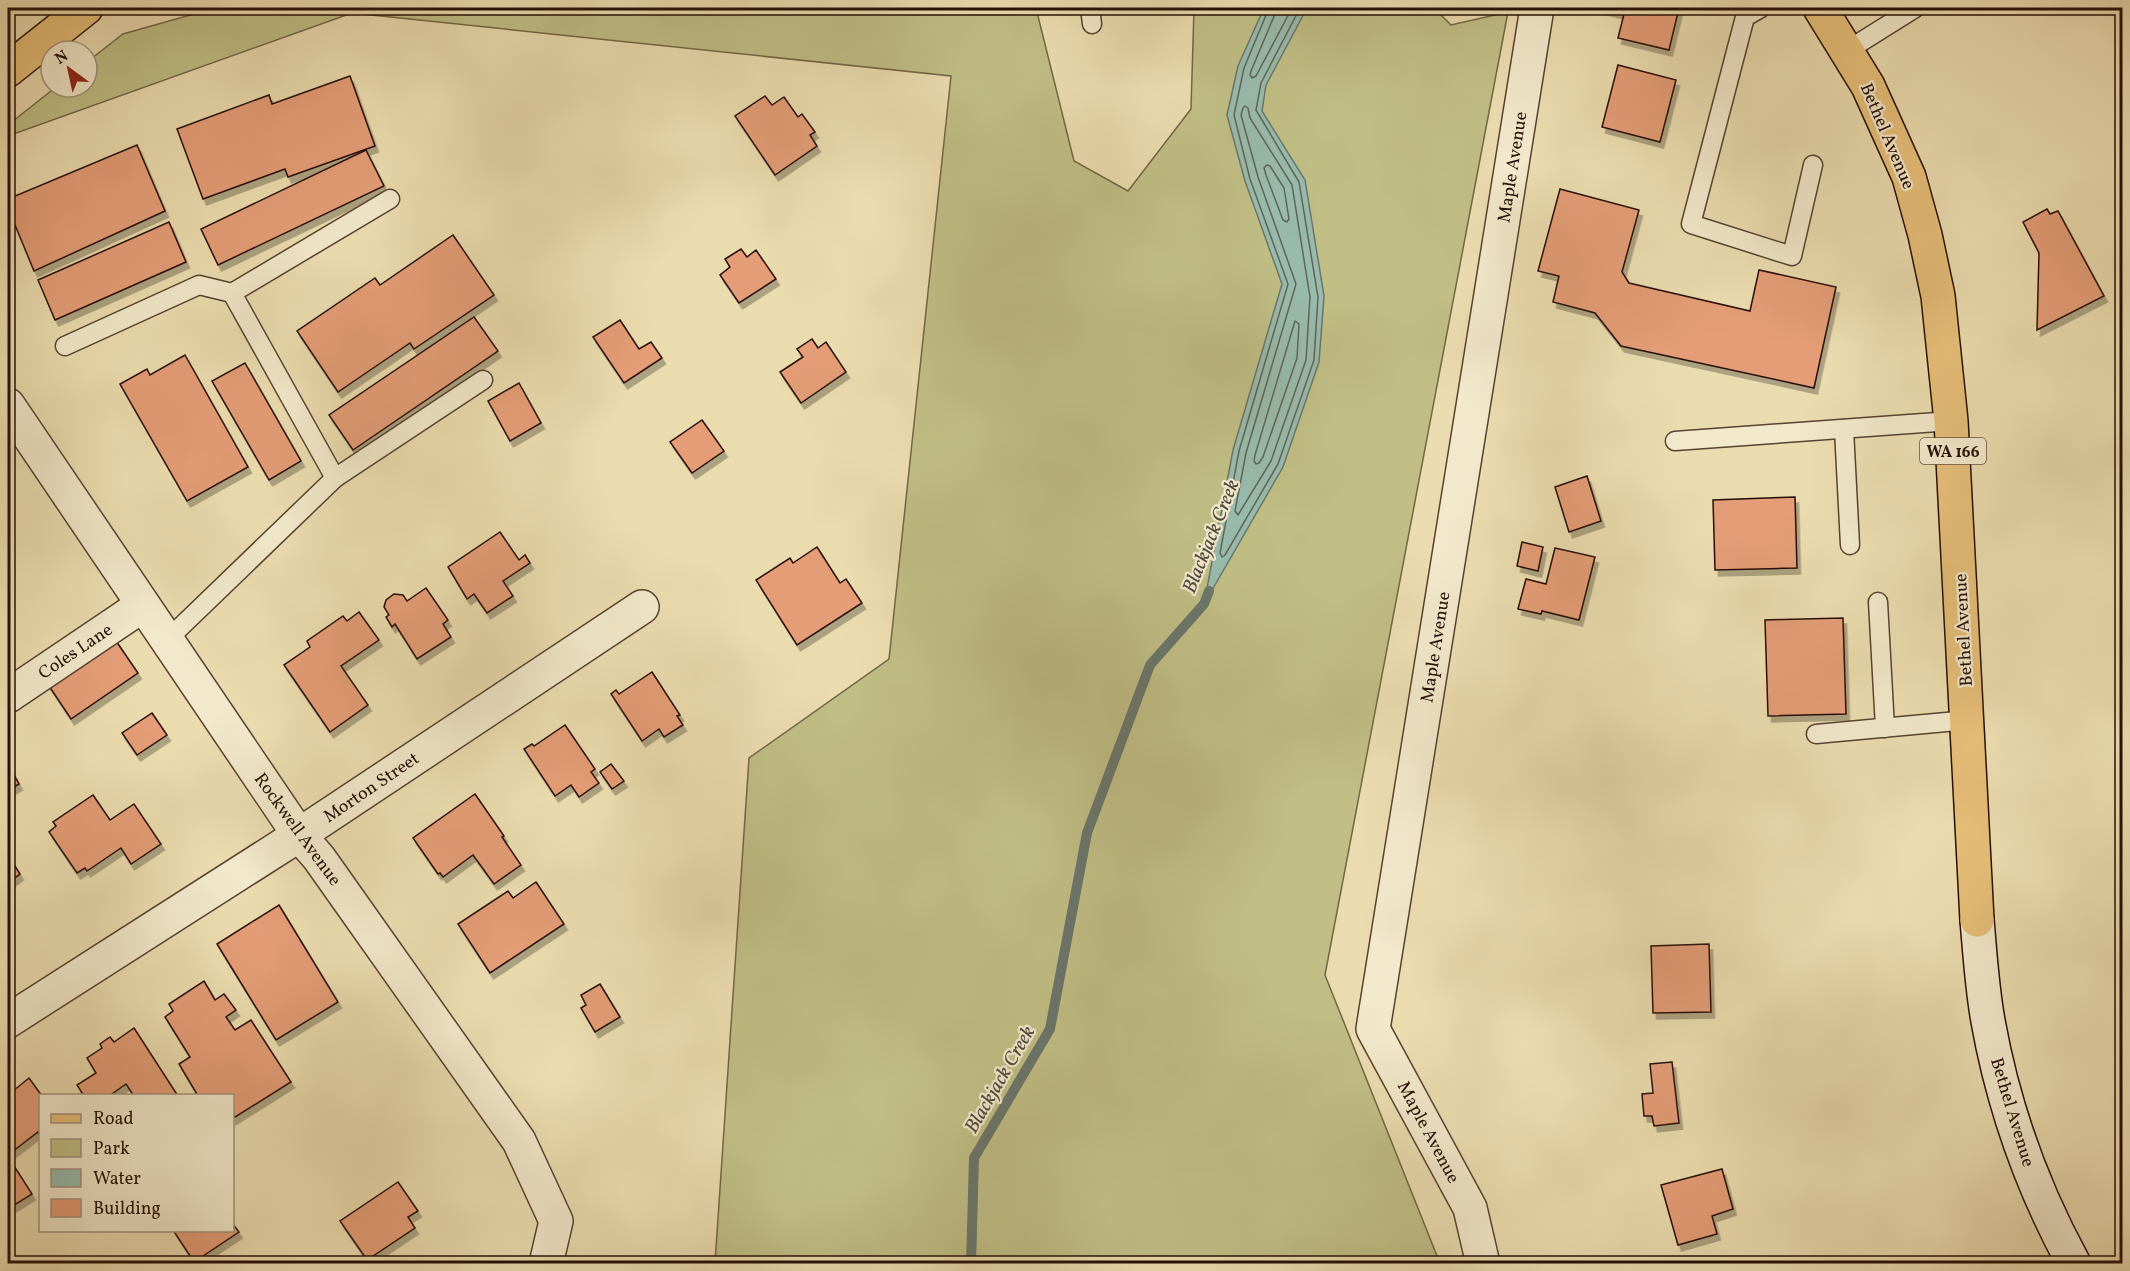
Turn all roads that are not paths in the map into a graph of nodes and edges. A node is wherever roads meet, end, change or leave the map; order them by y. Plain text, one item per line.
1 (86, 8) edge
2 (1537, 8) edge
3 (1761, 8) edge
4 (1820, 8) edge
5 (1915, 8) edge
6 (1848, 50) junction
7 (8, 70) edge
8 (1813, 165) dead end
9 (390, 199) dead end
10 (232, 293) junction
11 (65, 346) dead end
12 (483, 380) dead end
13 (8, 405) edge
14 (1951, 421) junction
15 (1844, 429) junction
16 (1675, 441) dead end
17 (335, 478) junction
18 (1850, 545) dead end
19 (1878, 602) dead end
20 (143, 605) junction
21 (642, 608) dead end
22 (167, 640) junction
23 (8, 696) edge
24 (1968, 720) junction
25 (1885, 728) junction
26 (1816, 734) dead end
27 (299, 835) junction
28 (1977, 920) joint
29 (8, 1021) edge
30 (546, 1263) edge
31 (1483, 1263) edge
32 (2074, 1263) edge

1 - 7 main road
2 - 31 street, Maple Avenue
3 - 8 lane
4 - 6 main road, Bethel Avenue / WA 166
5 - 6 lane
6 - 14 main road, Bethel Avenue / WA 166
9 - 10 lane
10 - 11 lane
10 - 17 lane
12 - 17 lane
13 - 20 street, Rockwell Avenue
14 - 15 lane
14 - 24 main road, Bethel Avenue / WA 166
15 - 16 lane
15 - 18 lane
17 - 22 lane
19 - 25 lane
20 - 22 street, Rockwell Avenue
20 - 23 street, Coles Lane
21 - 27 street, Morton Street
22 - 27 street, Rockwell Avenue
24 - 25 lane
24 - 28 main road, Bethel Avenue / WA 166
25 - 26 lane
27 - 29 street, Morton Street
27 - 30 street, Rockwell Avenue
28 - 32 street, Bethel Avenue / WA 166

